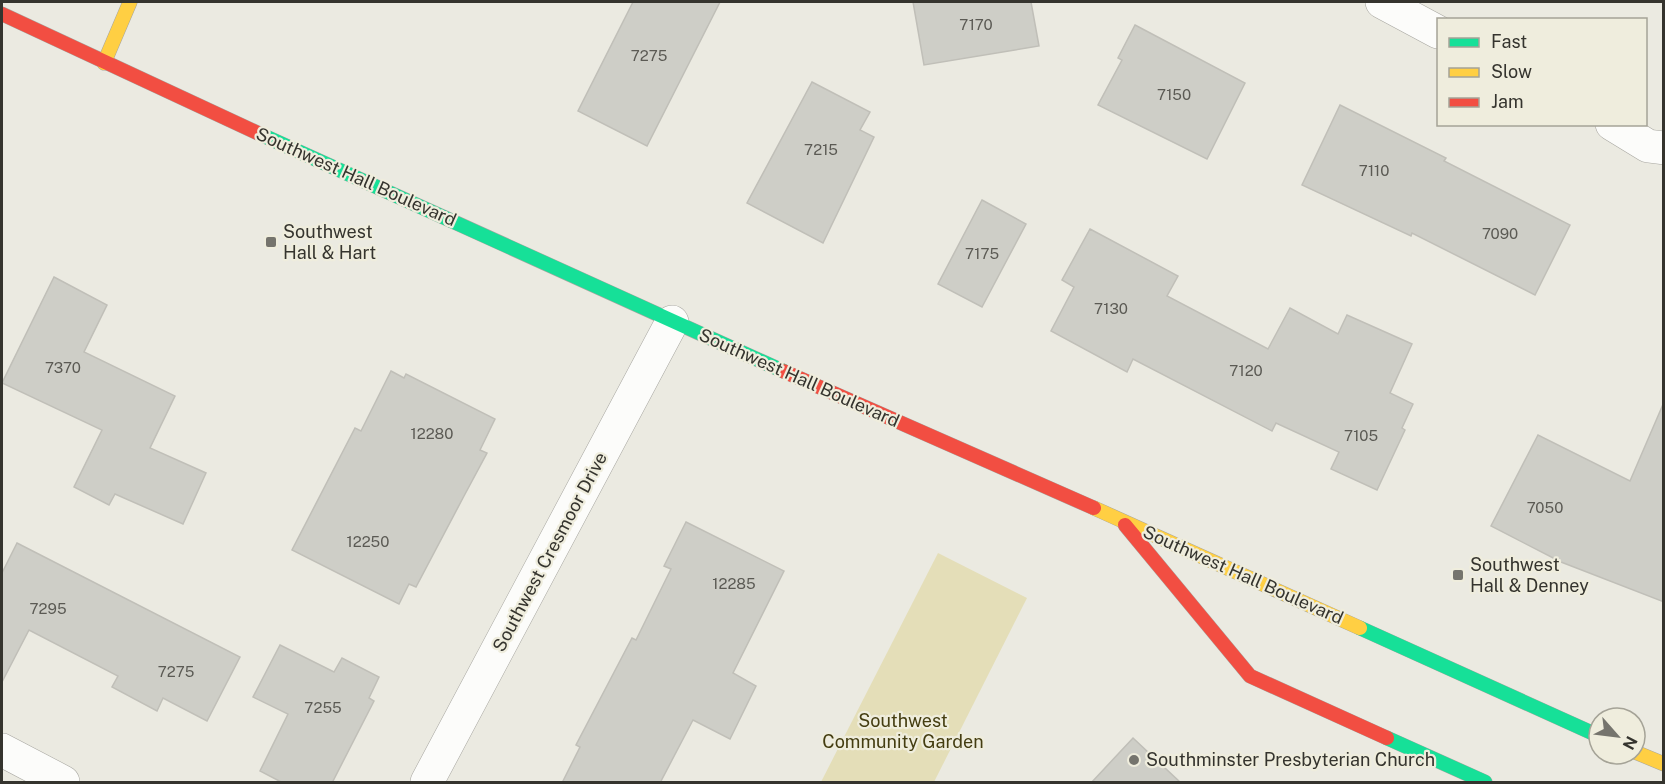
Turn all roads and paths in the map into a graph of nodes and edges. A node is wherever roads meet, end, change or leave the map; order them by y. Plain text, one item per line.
1 (130, 2) edge
2 (1382, 2) edge
3 (2, 14) edge
4 (1437, 31) edge
5 (104, 63) junction
6 (1615, 126) edge
7 (1664, 148) edge
8 (672, 322) junction
9 (1120, 519) junction
10 (1587, 731) edge
11 (2, 750) edge
12 (1647, 757) edge
13 (1664, 764) edge
14 (63, 783) edge
15 (427, 783) edge
16 (1485, 783) edge

1 - 5 main road
2 - 4 street
3 - 5 main road, Southwest Hall Boulevard
5 - 8 main road, Southwest Hall Boulevard
6 - 7 street
8 - 9 main road, Southwest Hall Boulevard
8 - 15 street, Southwest Cresmoor Drive
9 - 10 main road, Southwest Hall Boulevard
9 - 16 main road
11 - 14 street
12 - 13 main road

